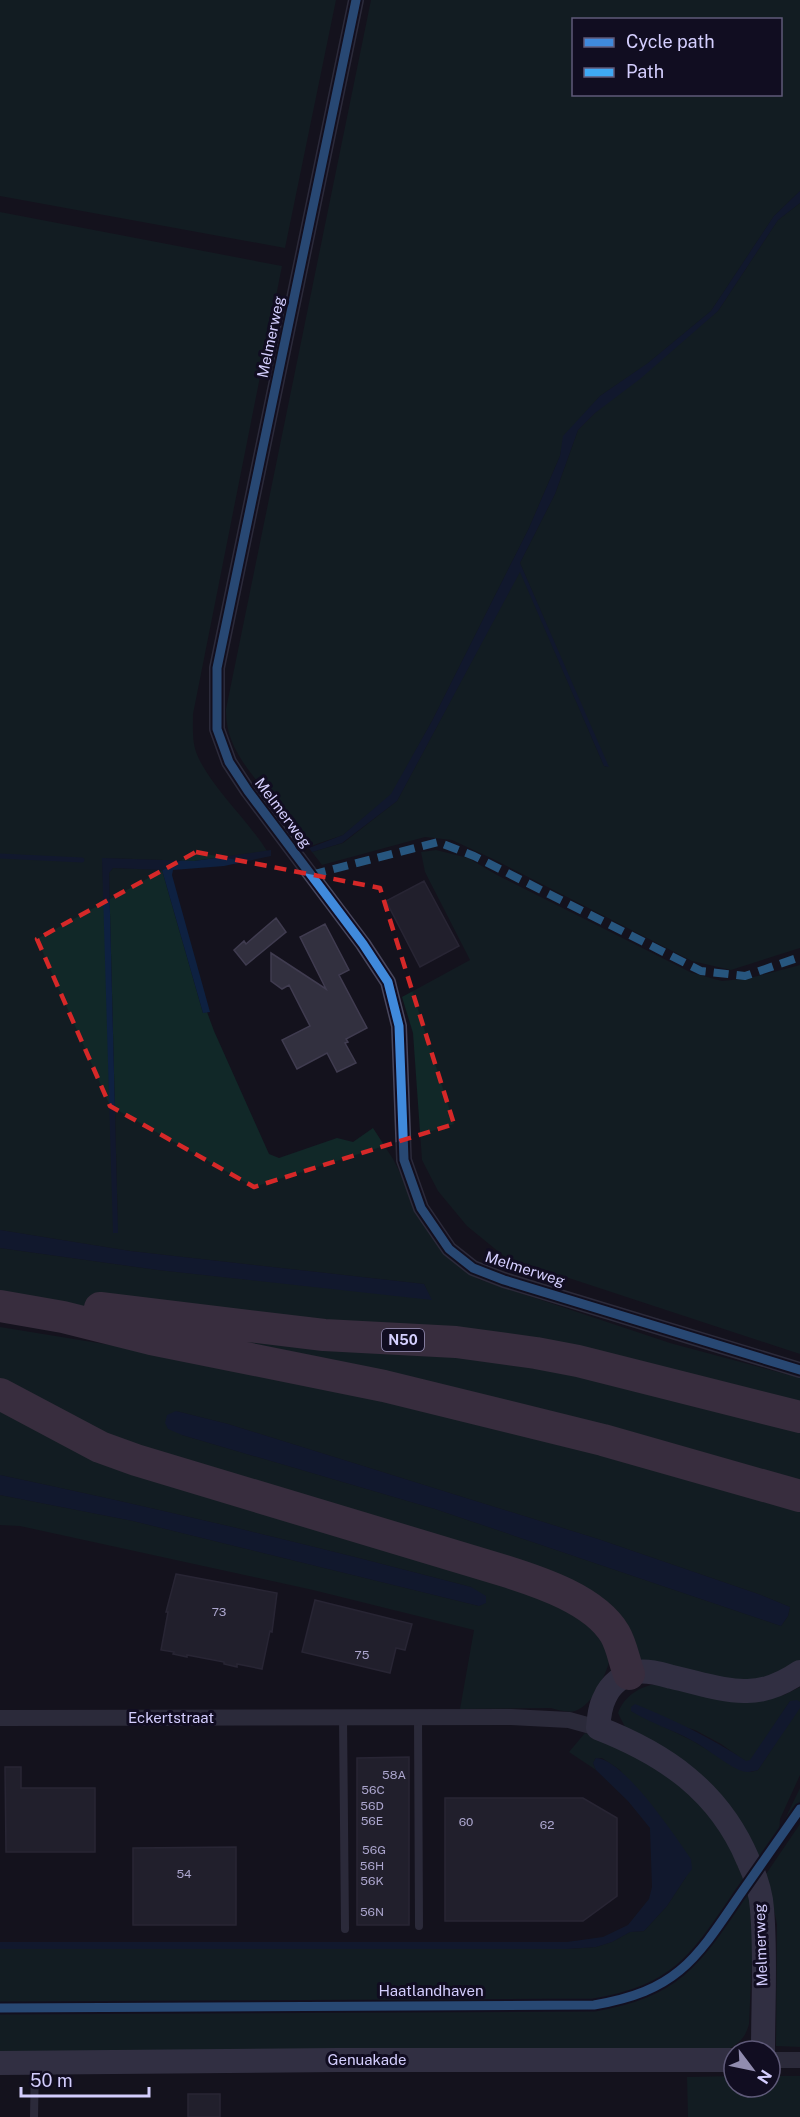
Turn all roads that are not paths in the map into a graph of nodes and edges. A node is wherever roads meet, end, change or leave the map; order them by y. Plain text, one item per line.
1 (356, 0) edge
2 (0, 1296) edge
3 (0, 1306) edge
4 (0, 1321) edge
5 (151, 1339) junction
6 (800, 1371) edge
7 (0, 1394) edge
8 (800, 1417) edge
9 (800, 1496) edge
10 (800, 1672) edge
11 (629, 1674) junction
12 (418, 1717) junction
13 (0, 1718) edge
14 (343, 1718) junction
15 (598, 1728) junction
16 (419, 1926) dead end
17 (345, 1929) dead end
18 (763, 2039) edge
19 (722, 2060) edge
20 (782, 2060) edge
21 (800, 2060) edge
22 (0, 2063) edge
23 (35, 2063) junction
24 (34, 2117) edge

1 - 6 street, Melmerweg
2 - 8 highway, N50
3 - 5 highway
4 - 5 highway
5 - 9 highway
7 - 11 highway
10 - 11 street
11 - 15 street
12 - 14 street, Eckertstraat
12 - 15 street, Eckertstraat
12 - 16 lane
13 - 14 street, Eckertstraat
14 - 17 lane
15 - 18 street, Melmerweg
19 - 23 street, Genuakade
20 - 21 street
22 - 23 street, Genuakade
23 - 24 lane

